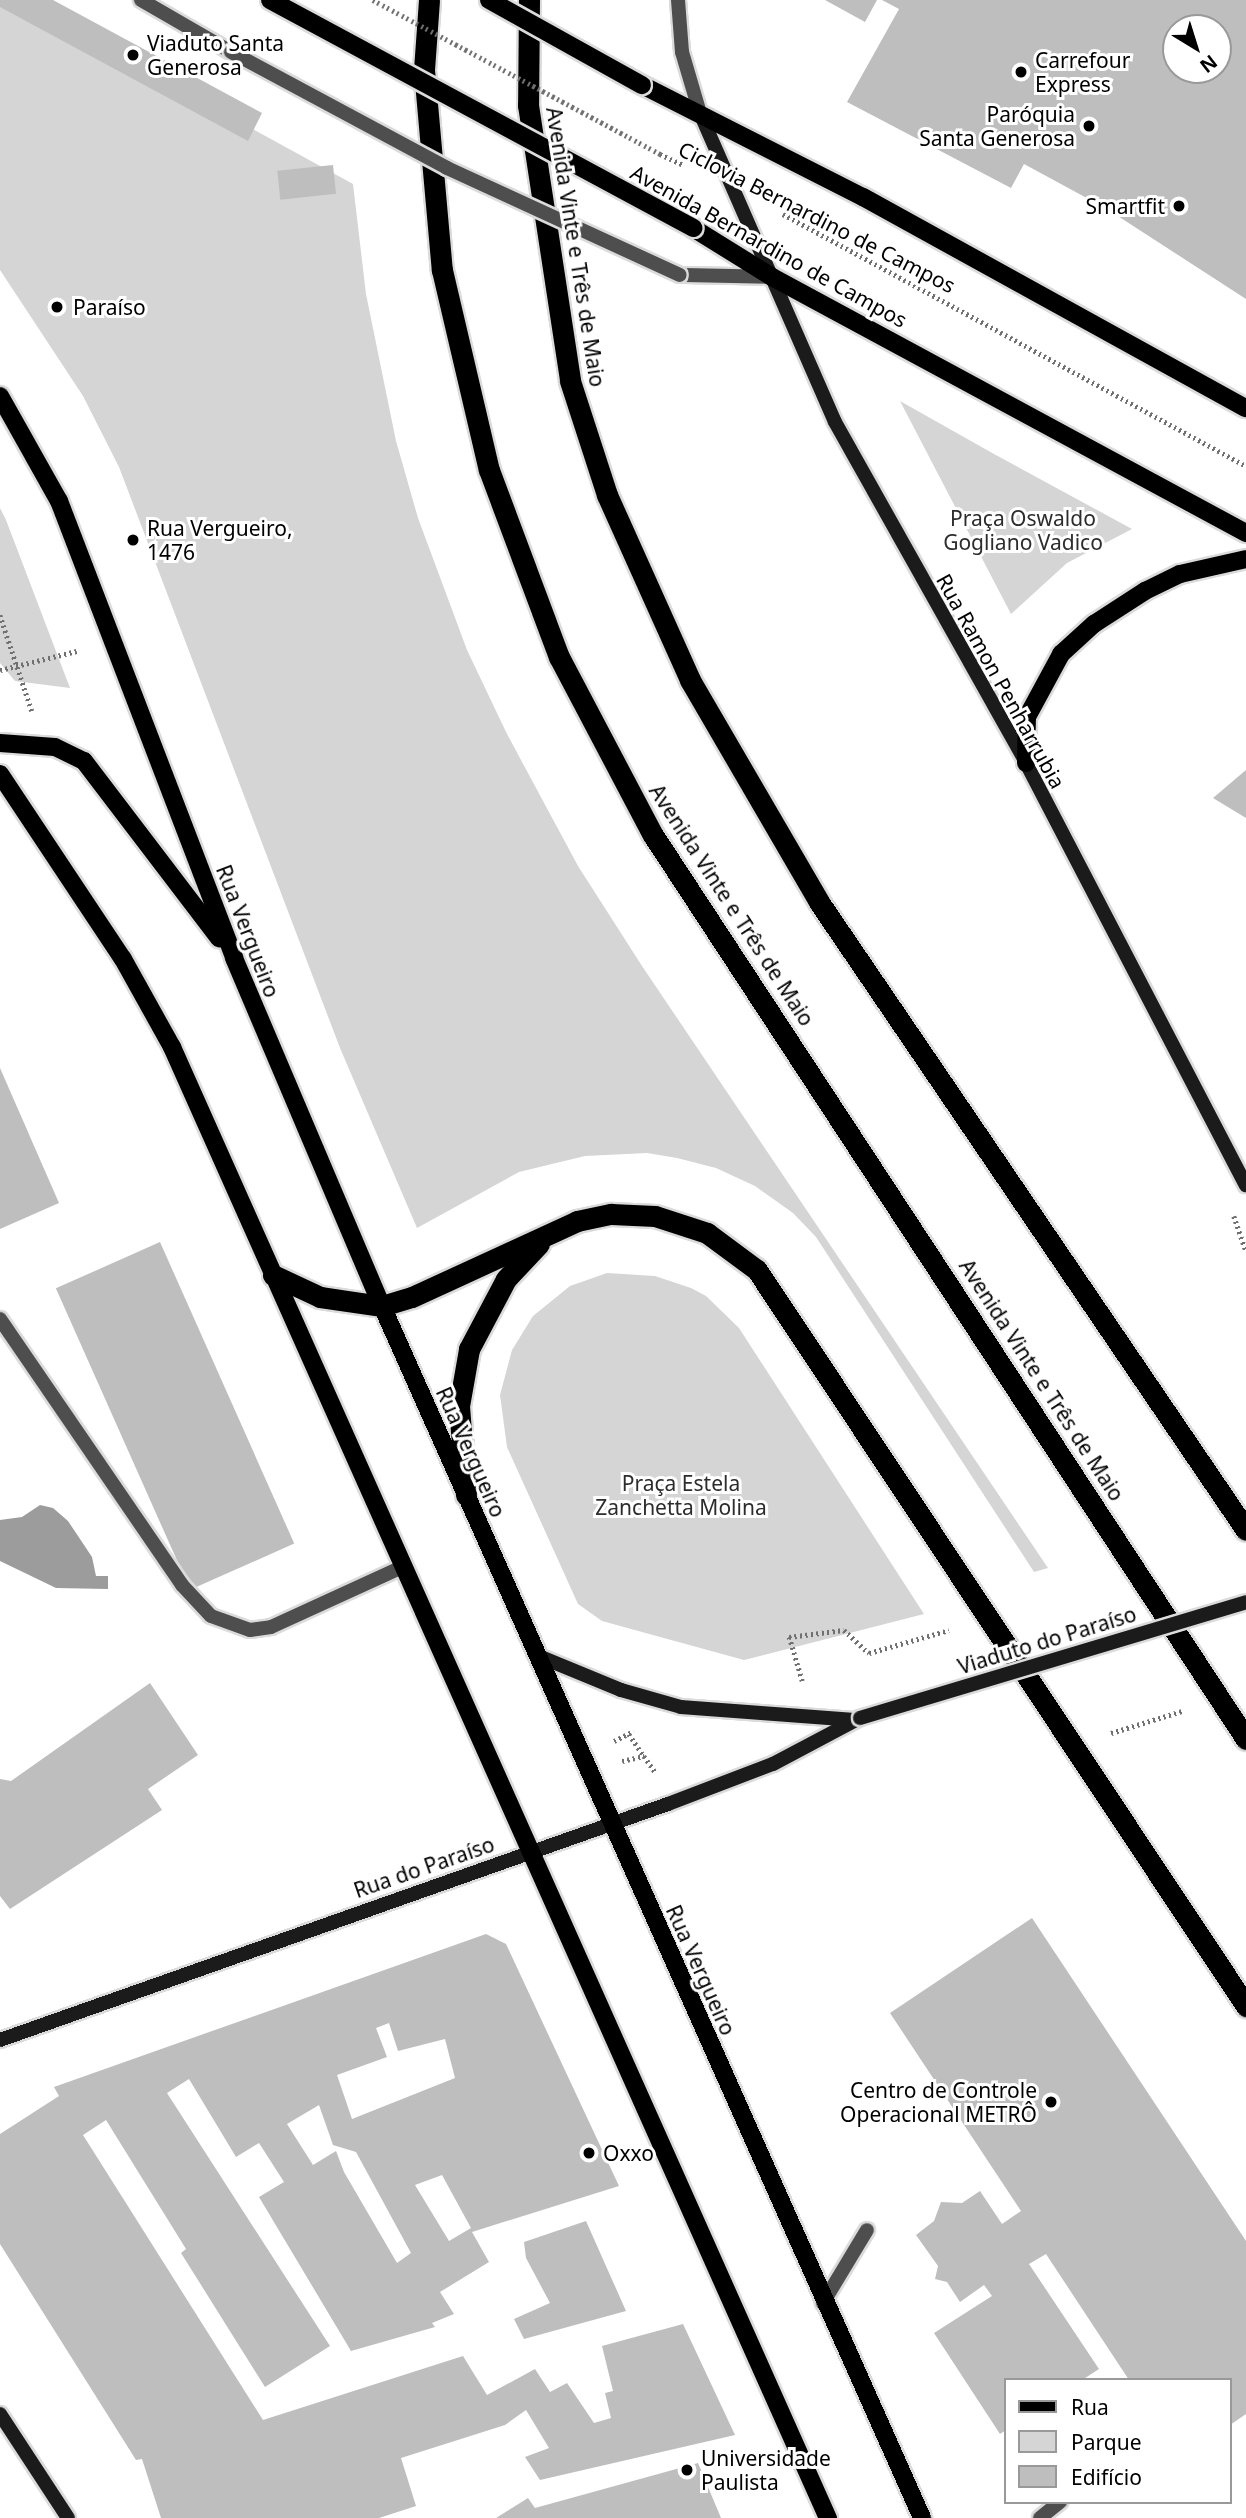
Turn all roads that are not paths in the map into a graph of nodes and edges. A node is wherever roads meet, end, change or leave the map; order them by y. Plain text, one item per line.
1 (141, 0) edge
2 (270, 0) edge
3 (429, 0) edge
4 (489, 0) edge
5 (529, 0) edge
6 (678, 0) edge
7 (700, 113) junction
8 (772, 277) junction
9 (0, 396) edge
10 (1246, 408) edge
11 (1246, 533) edge
12 (1246, 559) edge
13 (0, 743) edge
14 (1026, 763) junction
15 (0, 774) edge
16 (233, 958) junction
17 (1246, 1185) edge
18 (547, 1235) junction
19 (273, 1275) junction
20 (382, 1306) junction
21 (0, 1319) edge
22 (466, 1495) junction
23 (1246, 1530) edge
24 (402, 1567) junction
25 (1246, 1602) edge
26 (536, 1655) junction
27 (857, 1719) junction
28 (1246, 1739) edge
29 (613, 1824) junction
30 (529, 1853) junction
31 (1246, 2006) edge
32 (0, 2040) edge
33 (867, 2230) dead end
34 (823, 2303) junction
35 (0, 2414) edge
36 (1058, 2504) edge
37 (68, 2518) edge
38 (828, 2518) edge
39 (922, 2518) edge
40 (1040, 2518) edge

1 - 8 street, bridge
2 - 8 main road, Avenida Bernardino de Campos, bridge
3 - 28 highway, Avenida Vinte e Três de Maio
4 - 7 main road, bridge
5 - 23 highway, Avenida Vinte e Três de Maio
6 - 7 street
7 - 8 main road, Rua Ramon Penharrubia
7 - 10 main road
8 - 11 main road, Avenida Bernardino de Campos
8 - 14 main road, Rua Ramon Penharrubia
9 - 16 main road, Rua Vergueiro
12 - 14 main road
13 - 16 main road
14 - 17 main road, Rua Ramon Penharrubia
15 - 19 main road
16 - 20 main road, Rua Vergueiro
18 - 20 highway
18 - 22 highway
18 - 31 highway
19 - 20 highway
19 - 24 main road
20 - 22 main road, Rua Vergueiro
21 - 24 street
22 - 26 main road, Rua Vergueiro
24 - 30 main road
25 - 27 main road, Viaduto do Paraíso, bridge
26 - 27 main road
26 - 29 main road, Rua Vergueiro
27 - 29 main road, Rua do Paraíso
29 - 30 main road, Rua do Paraíso
29 - 34 main road, Rua Vergueiro
30 - 32 main road, Rua do Paraíso
30 - 38 main road
33 - 34 street
34 - 39 main road, Rua Vergueiro
35 - 37 main road
36 - 40 street

